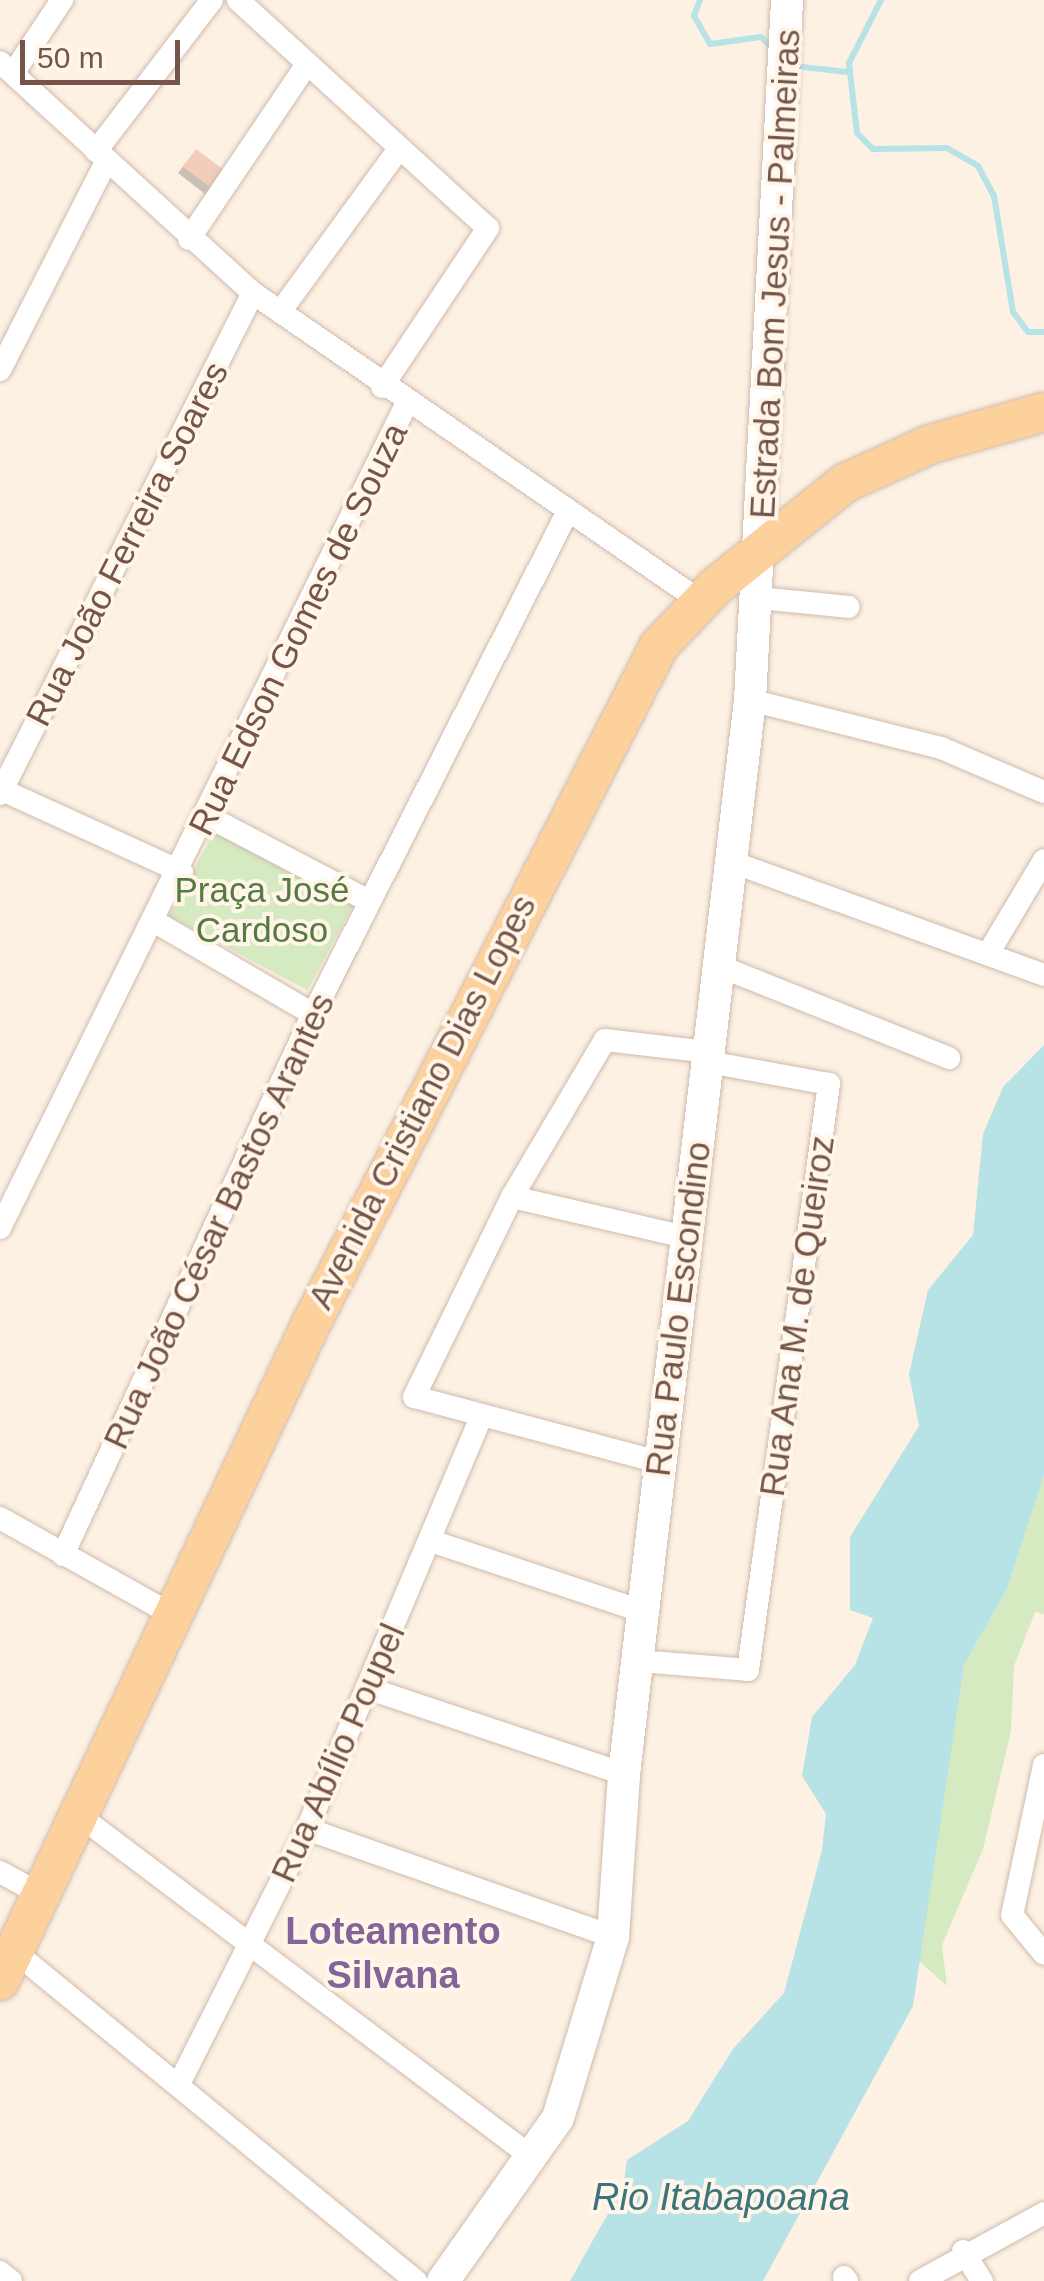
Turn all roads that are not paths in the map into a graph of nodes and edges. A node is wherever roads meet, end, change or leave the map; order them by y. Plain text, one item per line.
1 (62, 0) edge
2 (212, 0) edge
3 (238, 0) edge
4 (787, 0) edge
5 (308, 64) junction
6 (7, 67) edge
7 (398, 150) junction
8 (102, 156) junction
9 (189, 239) junction
10 (253, 293) junction
11 (280, 312) junction
12 (0, 370) edge
13 (382, 387) junction
14 (406, 404) junction
15 (1044, 412) edge
16 (567, 513) junction
17 (762, 547) junction
18 (758, 598) junction
19 (700, 601) junction
20 (849, 607) dead end
21 (750, 700) junction
22 (1, 791) edge
23 (1044, 792) edge
24 (209, 818) junction
25 (1044, 860) edge
26 (732, 862) junction
27 (182, 872) junction
28 (369, 901) junction
29 (157, 924) junction
30 (989, 952) junction
31 (719, 966) junction
32 (1044, 975) edge
33 (313, 1014) junction
34 (709, 1057) junction
35 (948, 1058) dead end
36 (512, 1197) junction
37 (0, 1228) edge
38 (685, 1236) junction
39 (481, 1417) junction
40 (659, 1462) junction
41 (2, 1524) edge
42 (431, 1541) junction
43 (63, 1555) junction
44 (644, 1612) junction
45 (173, 1615) junction
46 (639, 1661) junction
47 (367, 1688) junction
48 (1044, 1764) edge
49 (624, 1774) junction
50 (81, 1817) junction
51 (308, 1829) junction
52 (0, 1872) edge
53 (42, 1895) junction
54 (614, 1937) junction
55 (254, 1943) junction
56 (1044, 1954) edge
57 (7, 1966) edge
58 (180, 2082) junction
59 (533, 2158) junction
60 (1044, 2213) edge
61 (963, 2251) junction
62 (0, 2272) edge
63 (11, 2281) edge
64 (416, 2281) edge
65 (443, 2281) edge
66 (920, 2281) edge
67 (982, 2281) edge

1 - 6 street
2 - 8 street
3 - 5 street
4 - 17 main road, Estrada Bom Jesus - Palmeiras
5 - 7 street
5 - 9 street
6 - 8 street
7 - 11 street
7 - 13 street
8 - 9 street
8 - 12 street
9 - 10 street
10 - 11 street
10 - 22 street, Rua João Ferreira Soares
11 - 13 street
13 - 14 street
14 - 16 street
14 - 24 street, Rua Edson Gomes de Souza
15 - 17 main road, Avenida Cristiano Dias Lopes
16 - 19 street
16 - 28 street, Rua João César Bastos Arantes
17 - 18 main road, Rua Paulo Escondino
17 - 19 main road, Avenida Cristiano Dias Lopes
18 - 20 street
18 - 21 main road, Rua Paulo Escondino
19 - 45 main road, Avenida Cristiano Dias Lopes
21 - 23 street
21 - 26 main road, Rua Paulo Escondino
22 - 27 street
24 - 27 street, Rua Edson Gomes de Souza
24 - 28 street
25 - 30 street
26 - 30 street
26 - 31 main road, Rua Paulo Escondino
27 - 29 street, Rua Edson Gomes de Souza
28 - 33 street, Rua João César Bastos Arantes
29 - 33 street
29 - 37 street, Rua Edson Gomes de Souza
30 - 32 street
31 - 34 main road, Rua Paulo Escondino
31 - 35 street
33 - 43 street, Rua João César Bastos Arantes
34 - 36 street
34 - 38 main road, Rua Paulo Escondino
34 - 46 street, Rua Ana M. de Queiroz
36 - 38 street
36 - 39 street
38 - 40 main road, Rua Paulo Escondino
39 - 40 street
39 - 42 street, Rua Abílio Poupel
40 - 44 main road, Rua Paulo Escondino
41 - 43 street
42 - 44 street
42 - 47 street, Rua Abílio Poupel
43 - 45 street
44 - 46 main road, Rua Paulo Escondino
45 - 50 main road, Avenida Cristiano Dias Lopes
46 - 49 main road, Rua Paulo Escondino
47 - 49 street
47 - 51 street, Rua Abílio Poupel
48 - 56 street
49 - 54 main road, Rua Paulo Escondino
50 - 53 main road, Avenida Cristiano Dias Lopes
50 - 55 street
51 - 54 street
51 - 55 street, Rua Abílio Poupel
52 - 53 street
53 - 57 main road, Avenida Cristiano Dias Lopes
54 - 59 main road, Rua Paulo Escondino
55 - 58 street, Rua Abílio Poupel
55 - 59 street
57 - 58 street
58 - 64 street
59 - 65 main road, Rua Paulo Escondino
60 - 61 street
61 - 66 street
61 - 67 street
62 - 63 street

